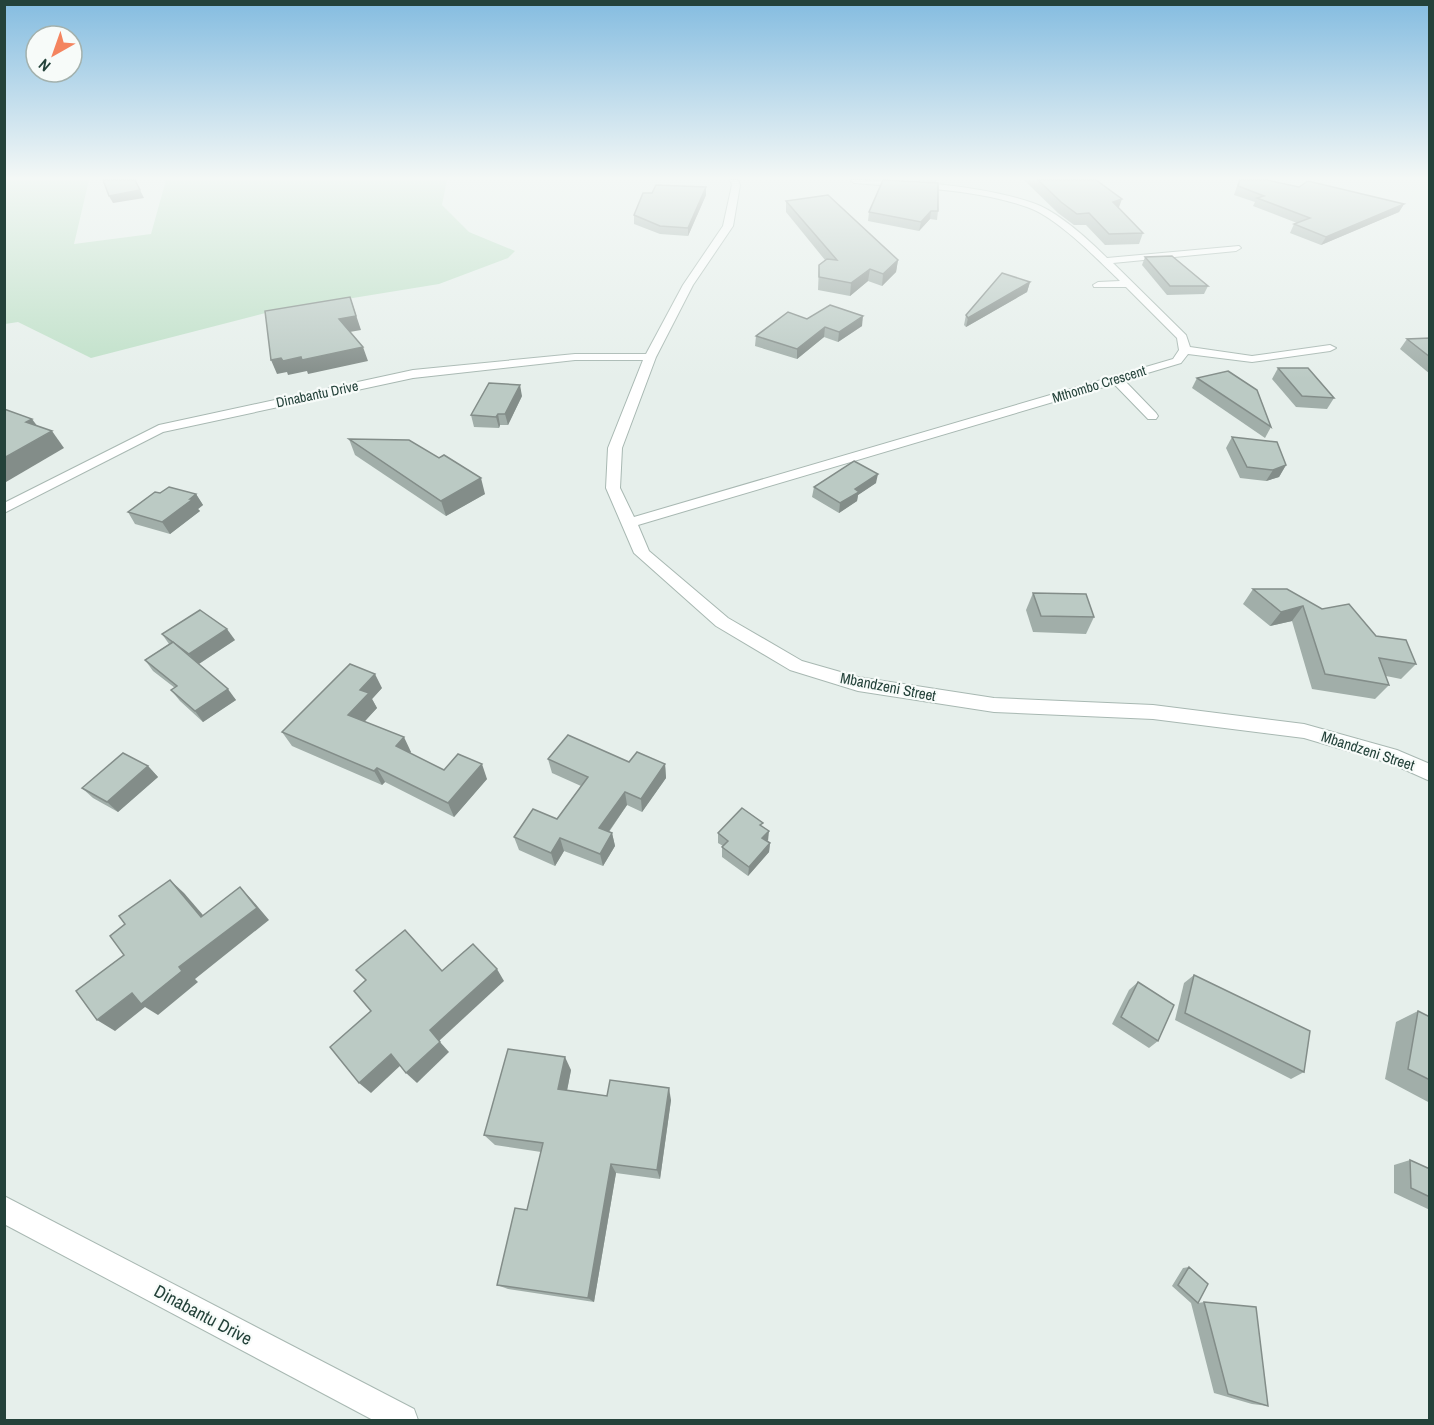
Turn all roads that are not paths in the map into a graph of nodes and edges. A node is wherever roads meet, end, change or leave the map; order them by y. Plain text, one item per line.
1 (714, 246) edge
2 (1087, 246) edge
3 (1236, 248) dead end
4 (1105, 261) junction
5 (1128, 284) junction
6 (1098, 285) dead end
7 (1329, 348) dead end
8 (1185, 350) junction
9 (650, 357) junction
10 (1116, 379) junction
11 (1152, 416) dead end
12 (4, 509) edge
13 (630, 523) junction
14 (1430, 773) edge
15 (4, 1209) edge
16 (403, 1420) edge

1 - 9 street, Mbandzeni Street
2 - 4 street
3 - 4 street
4 - 5 street
5 - 6 street
5 - 8 street
7 - 8 street
8 - 10 street, Mthombo Crescent
9 - 12 street, Dinabantu Drive
9 - 13 street, Mbandzeni Street
10 - 11 street
10 - 13 street, Mthombo Crescent
13 - 14 street, Mbandzeni Street
15 - 16 street, Dinabantu Drive

